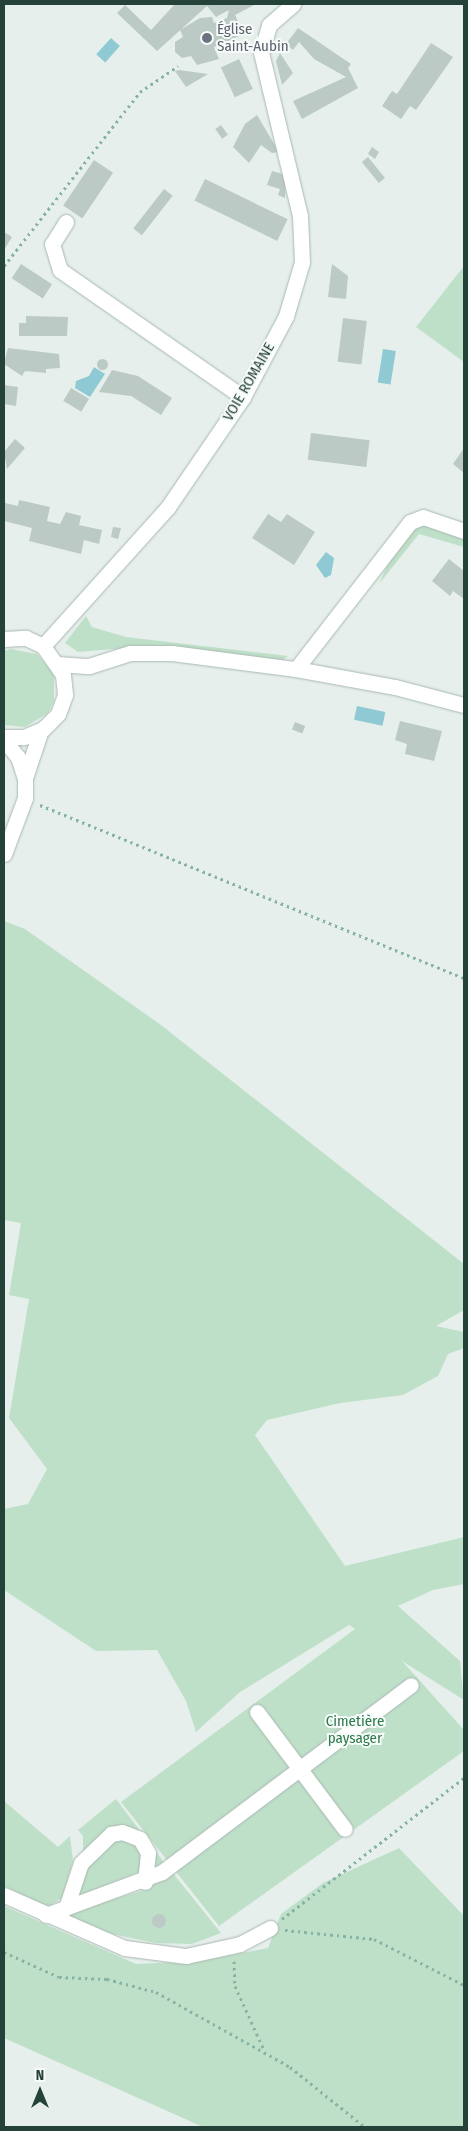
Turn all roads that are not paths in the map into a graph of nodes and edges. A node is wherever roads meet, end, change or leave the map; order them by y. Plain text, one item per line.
1 (292, 4) edge
2 (66, 222) dead end
3 (243, 397) junction
4 (464, 531) edge
5 (5, 637) edge
6 (43, 646) junction
7 (58, 664) junction
8 (89, 666) junction
9 (296, 669) junction
10 (64, 687) junction
11 (464, 705) edge
12 (41, 730) junction
13 (4, 738) edge
14 (25, 778) junction
15 (4, 854) edge
16 (410, 1686) dead end
17 (257, 1712) dead end
18 (299, 1770) junction
19 (345, 1829) dead end
20 (145, 1882) junction
21 (4, 1895) edge
22 (66, 1908) junction
23 (46, 1915) junction
24 (270, 1928) road end

1 - 3 street, VOIE ROMAINE
2 - 3 street
3 - 6 street, VOIE ROMAINE
4 - 9 street
5 - 6 street
6 - 7 street
7 - 8 street
7 - 10 street
8 - 9 street
8 - 10 street
9 - 11 street
10 - 12 street
12 - 13 street
12 - 14 street
13 - 14 street
14 - 15 street
16 - 18 street
17 - 18 street
18 - 19 street
18 - 20 street
20 - 22 street
20 - 22 street
21 - 23 street
22 - 23 street
23 - 24 street

